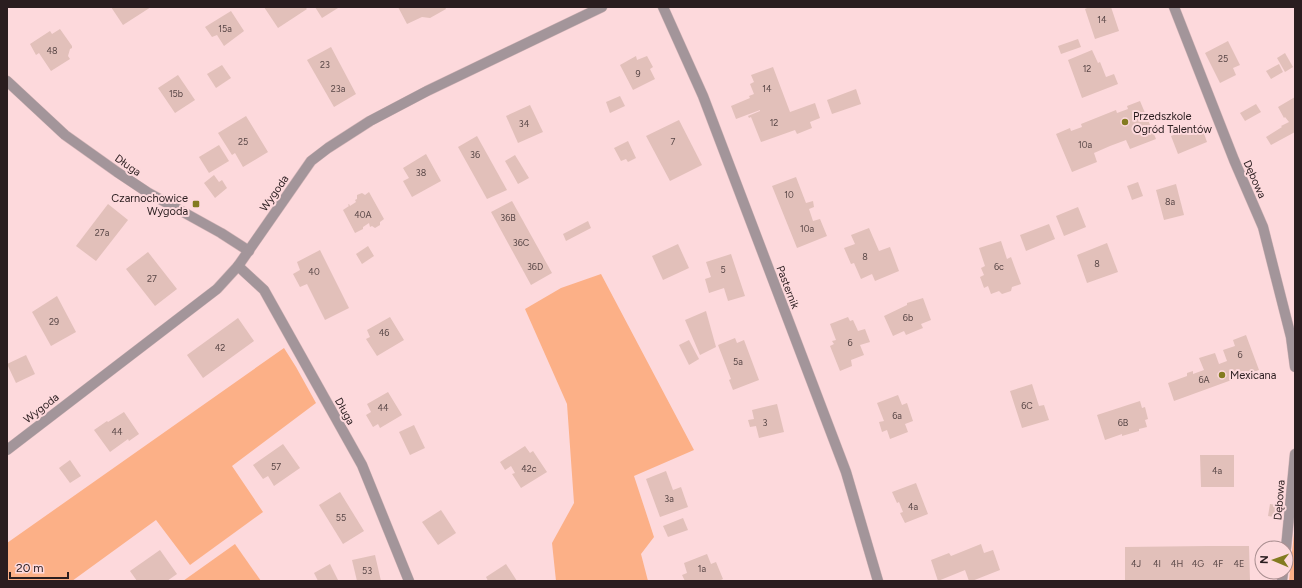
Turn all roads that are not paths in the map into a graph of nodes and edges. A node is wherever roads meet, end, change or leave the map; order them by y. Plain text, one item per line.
1 (602, 7) edge
2 (663, 7) edge
3 (1174, 7) edge
4 (7, 81) edge
5 (249, 251) junction
6 (238, 266) junction
7 (1295, 367) edge
8 (7, 450) edge
9 (1295, 454) edge
10 (1287, 540) edge
11 (409, 581) edge
12 (878, 581) edge

1 - 5 street, Wygoda
2 - 12 street, Pasternik
3 - 7 street, Dębowa
4 - 5 street, Długa
5 - 6 street, Wygoda
6 - 8 street, Wygoda
6 - 11 street, Długa
9 - 10 street, Dębowa

